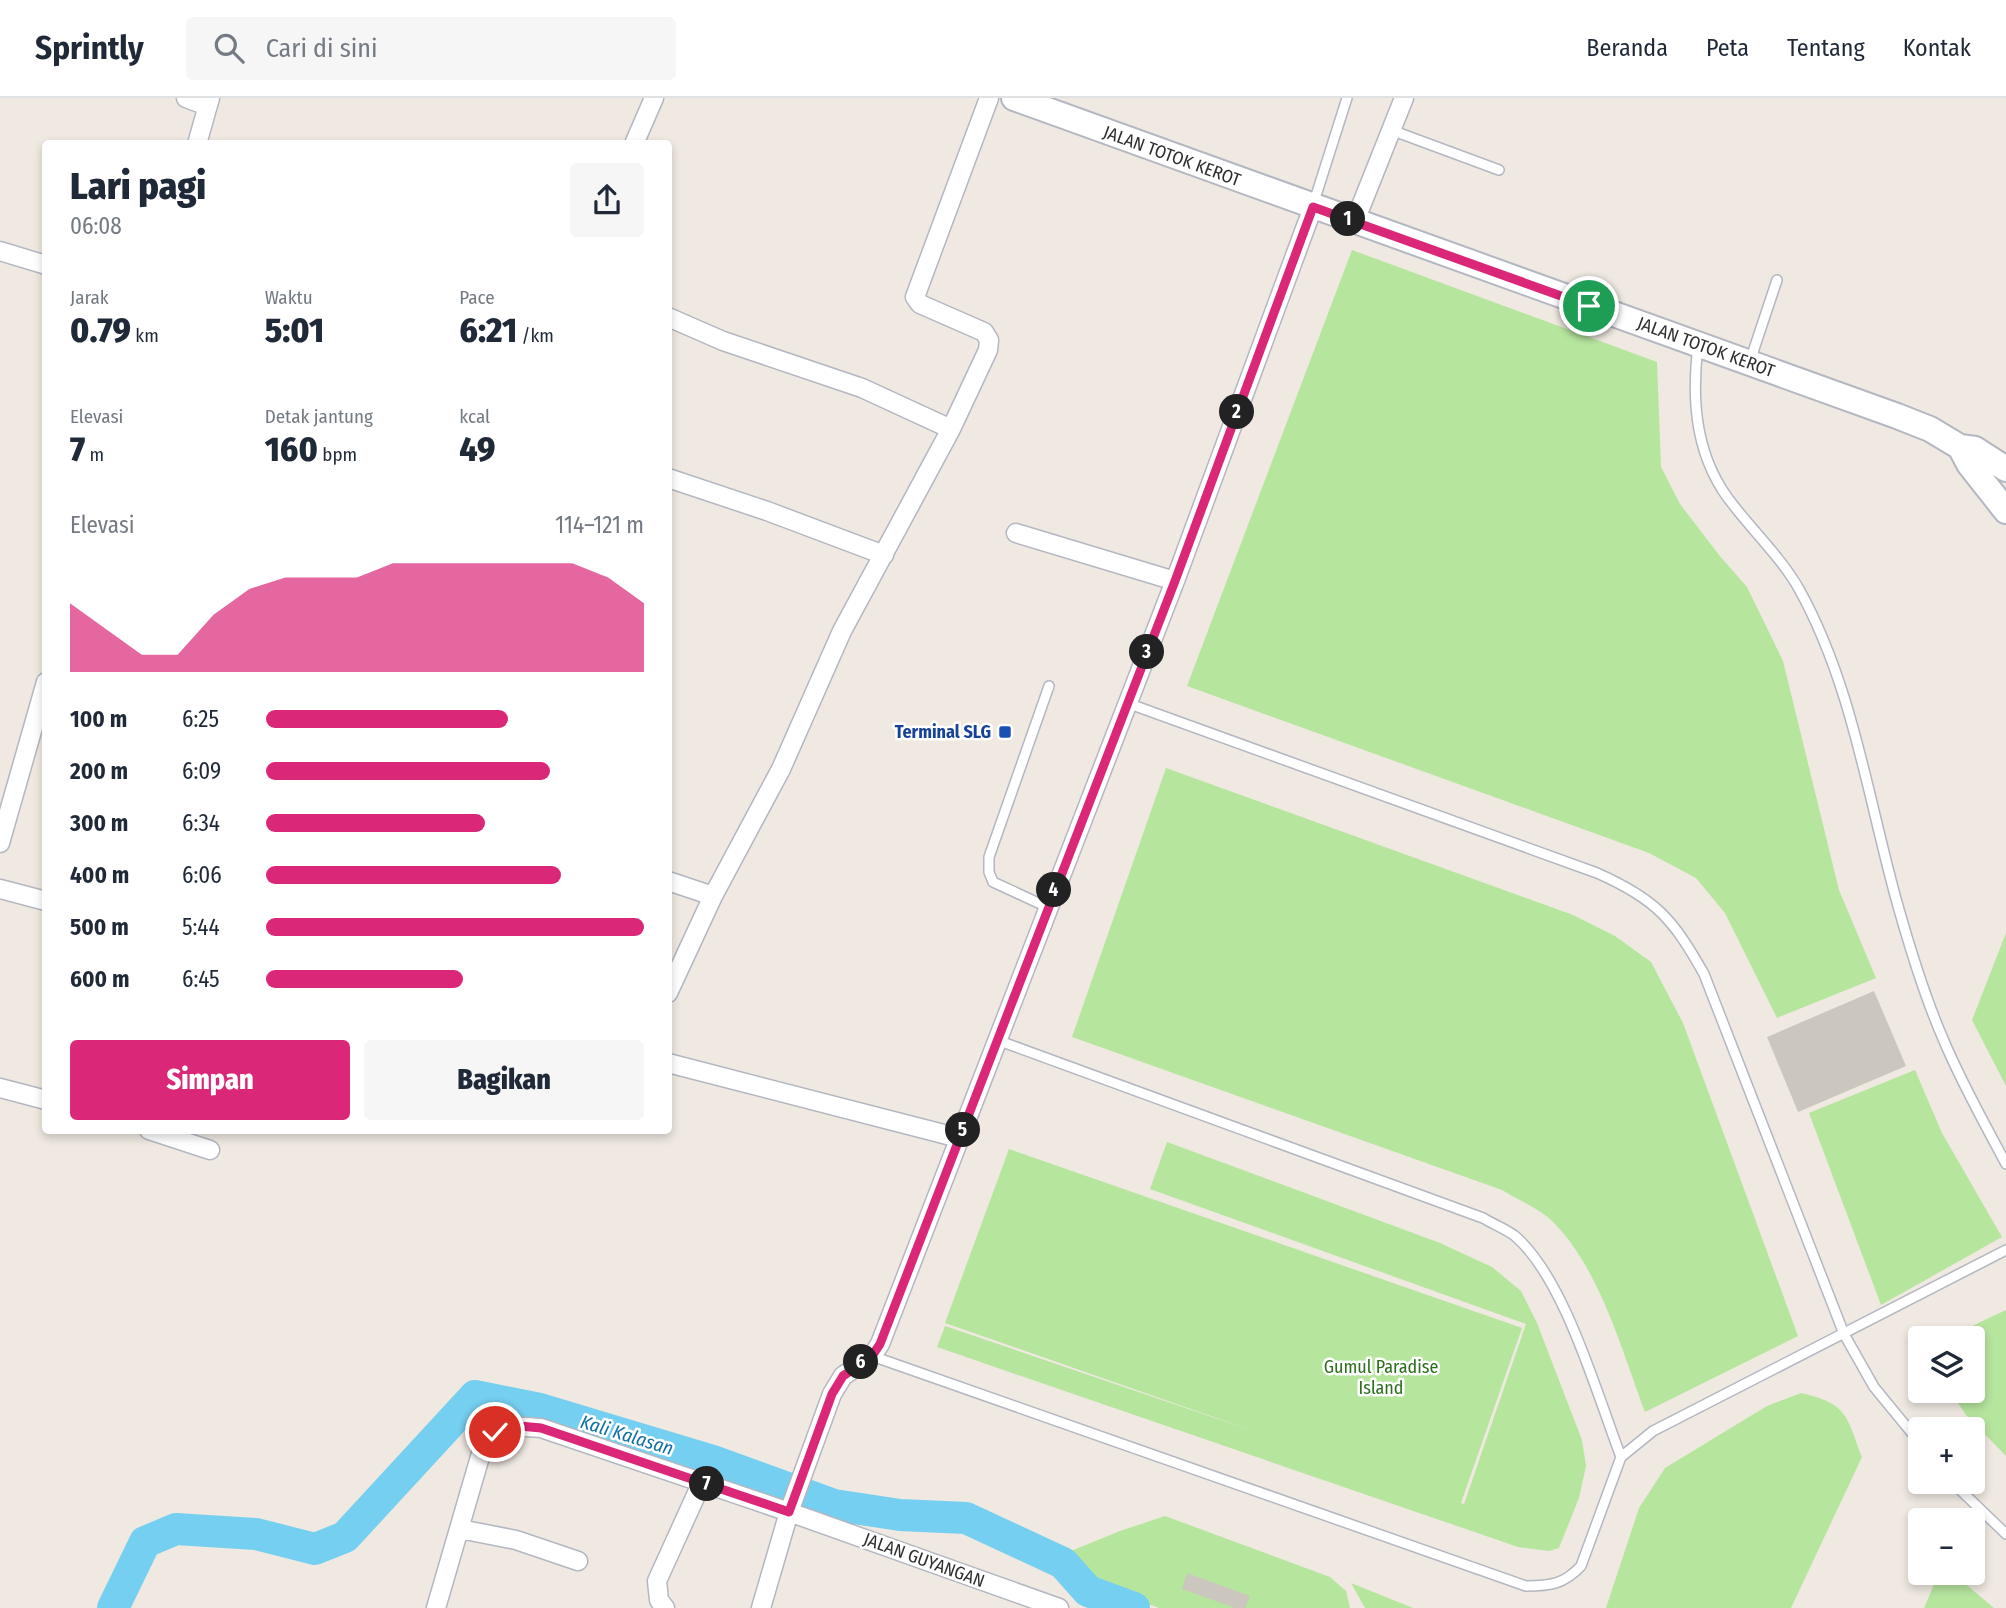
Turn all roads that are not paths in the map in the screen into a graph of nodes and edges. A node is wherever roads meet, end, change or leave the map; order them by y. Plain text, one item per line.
1 (186, 98) edge
2 (654, 98) edge
3 (989, 98) edge
4 (1014, 98) edge
5 (1347, 98) edge
6 (1404, 98) edge
7 (209, 102) edge
8 (1391, 130) junction
9 (198, 140) edge
10 (636, 140) edge
11 (1499, 170) dead end
12 (1313, 207) junction
13 (1355, 221) junction
14 (0, 251) edge
15 (42, 264) edge
16 (1777, 280) dead end
17 (672, 319) edge
18 (1698, 344) junction
19 (1750, 363) junction
20 (951, 429) junction
21 (1960, 447) junction
22 (2006, 469) edge
23 (672, 479) edge
24 (2006, 511) edge
25 (1016, 533) dead end
26 (884, 555) junction
27 (1175, 581) junction
28 (1049, 686) dead end
29 (42, 696) edge
30 (1127, 703) junction
31 (0, 843) edge
32 (672, 882) edge
33 (0, 889) edge
34 (713, 896) junction
35 (42, 900) edge
36 (1047, 907) junction
37 (672, 984) edge
38 (997, 1040) junction
39 (672, 1064) edge
40 (0, 1088) edge
41 (42, 1099) edge
42 (161, 1134) edge
43 (960, 1138) junction
44 (210, 1150) dead end
45 (2006, 1164) edge
46 (2006, 1250) edge
47 (1844, 1334) junction
48 (872, 1356) junction
49 (1908, 1428) edge
50 (1621, 1457) junction
51 (702, 1482) junction
52 (1964, 1494) edge
53 (791, 1506) junction
54 (460, 1529) junction
55 (2006, 1534) edge
56 (578, 1561) dead end
57 (436, 1608) edge
58 (665, 1608) edge
59 (761, 1608) edge
60 (1059, 1608) edge

1 - 7 street
2 - 10 street
3 - 20 street
4 - 12 main road, JALAN TOTOK KEROT
5 - 12 lane
6 - 8 street
7 - 9 street
8 - 11 lane
8 - 13 street
12 - 13 main road, JALAN TOTOK KEROT
12 - 27 street
13 - 18 main road, JALAN TOTOK KEROT
14 - 15 street
16 - 19 lane
17 - 20 street
18 - 19 main road, JALAN TOTOK KEROT
18 - 45 lane
19 - 21 main road, JALAN TOTOK KEROT
20 - 26 street
21 - 22 main road, JALAN TOTOK KEROT
21 - 24 main road, JALAN TOTOK KEROT
23 - 26 street
25 - 27 street
26 - 34 street
27 - 30 street
28 - 36 lane
29 - 31 street
30 - 36 street
30 - 47 lane
32 - 34 street
33 - 35 street
34 - 37 street
36 - 38 street
38 - 43 street
38 - 50 lane
39 - 43 street
40 - 41 street
42 - 44 street
43 - 48 street
46 - 47 lane
47 - 49 lane
47 - 50 lane
48 - 50 lane
48 - 53 street
51 - 53 street, JALAN GUYANGAN
51 - 54 street, JALAN GUYANGAN
51 - 58 street
52 - 55 lane
53 - 59 street
53 - 60 street, JALAN GUYANGAN
54 - 56 street
54 - 57 street, JALAN GUYANGAN

